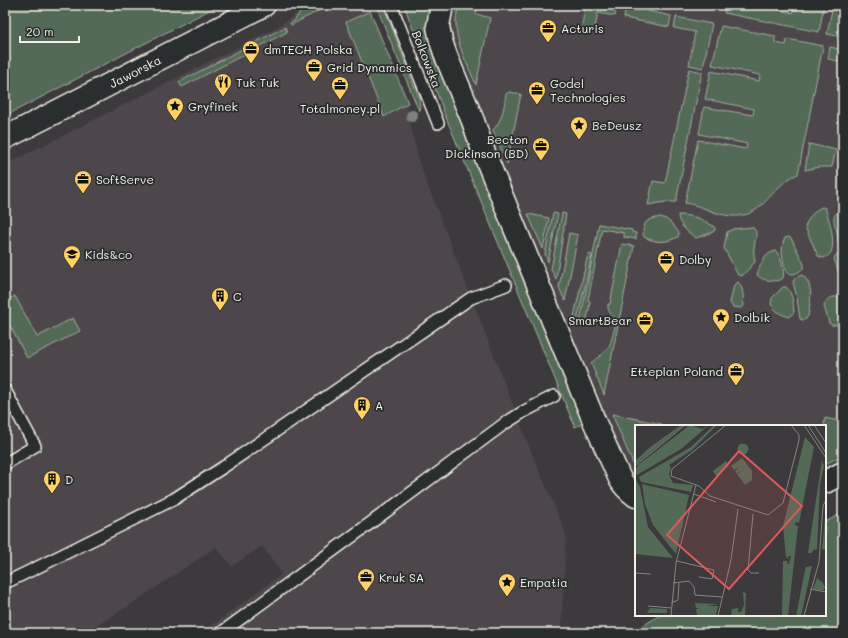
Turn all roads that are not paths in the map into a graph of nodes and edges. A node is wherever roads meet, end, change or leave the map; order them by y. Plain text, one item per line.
1 (264, 5) edge
2 (391, 5) edge
3 (442, 5) edge
4 (438, 123) dead end
5 (5, 138) edge
6 (506, 284) dead end
7 (5, 390) edge
8 (554, 396) dead end
9 (5, 464) edge
10 (843, 473) edge
11 (826, 482) edge
12 (635, 495) edge
13 (5, 583) edge
14 (220, 633) edge

1 - 5 street, Jaworska
2 - 4 lane, Bolkowska
3 - 12 street
6 - 13 lane
7 - 9 lane
8 - 14 lane
10 - 11 street

